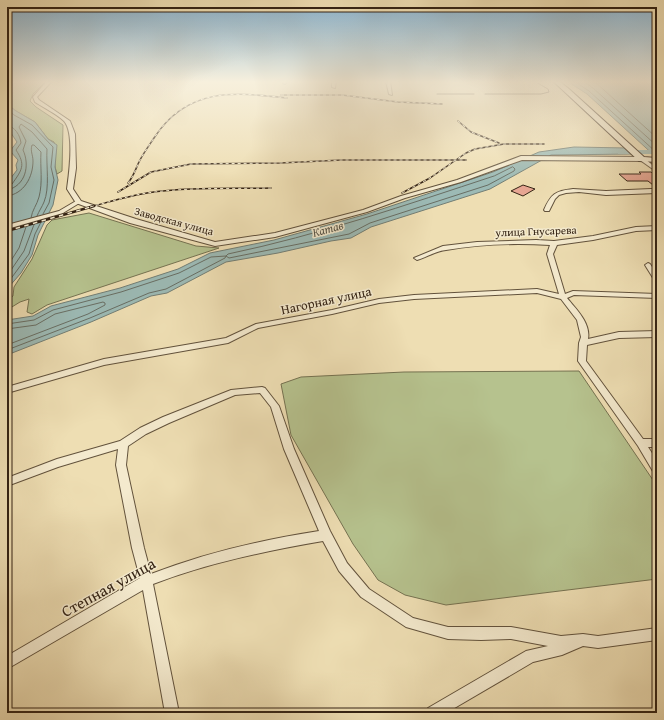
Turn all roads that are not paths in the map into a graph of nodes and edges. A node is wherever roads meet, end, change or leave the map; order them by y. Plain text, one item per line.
1 (57, 115) edge
2 (594, 115) edge
3 (640, 157) junction
4 (657, 160) edge
5 (657, 171) edge
6 (657, 191) edge
7 (78, 202) junction
8 (547, 210) dead end
9 (7, 227) edge
10 (657, 228) edge
11 (554, 243) junction
12 (416, 258) dead end
13 (648, 265) dead end
14 (657, 280) edge
15 (657, 296) edge
16 (563, 297) junction
17 (657, 334) edge
18 (583, 343) junction
19 (7, 390) edge
20 (641, 443) junction
21 (657, 443) edge
22 (124, 444) junction
23 (657, 470) edge
24 (7, 482) edge
25 (326, 535) junction
26 (147, 581) junction
27 (657, 634) edge
28 (583, 640) junction
29 (7, 663) edge
30 (172, 713) edge
31 (434, 713) edge

1 - 7 street
2 - 3 main road
3 - 4 main road
3 - 5 street
3 - 7 street, Заводская улица
6 - 8 street
7 - 9 street
10 - 11 street, улица Гнусарева
11 - 12 street, улица Гнусарева
11 - 16 street
13 - 14 street
15 - 16 street, Нагорная улица
16 - 18 street
16 - 19 street, Нагорная улица
17 - 18 street
18 - 20 street
20 - 21 street
20 - 23 street
22 - 24 street
22 - 25 street
22 - 26 street
25 - 26 street, Степная улица
25 - 28 street
26 - 29 street, Степная улица
26 - 30 street
27 - 28 street
28 - 31 street

